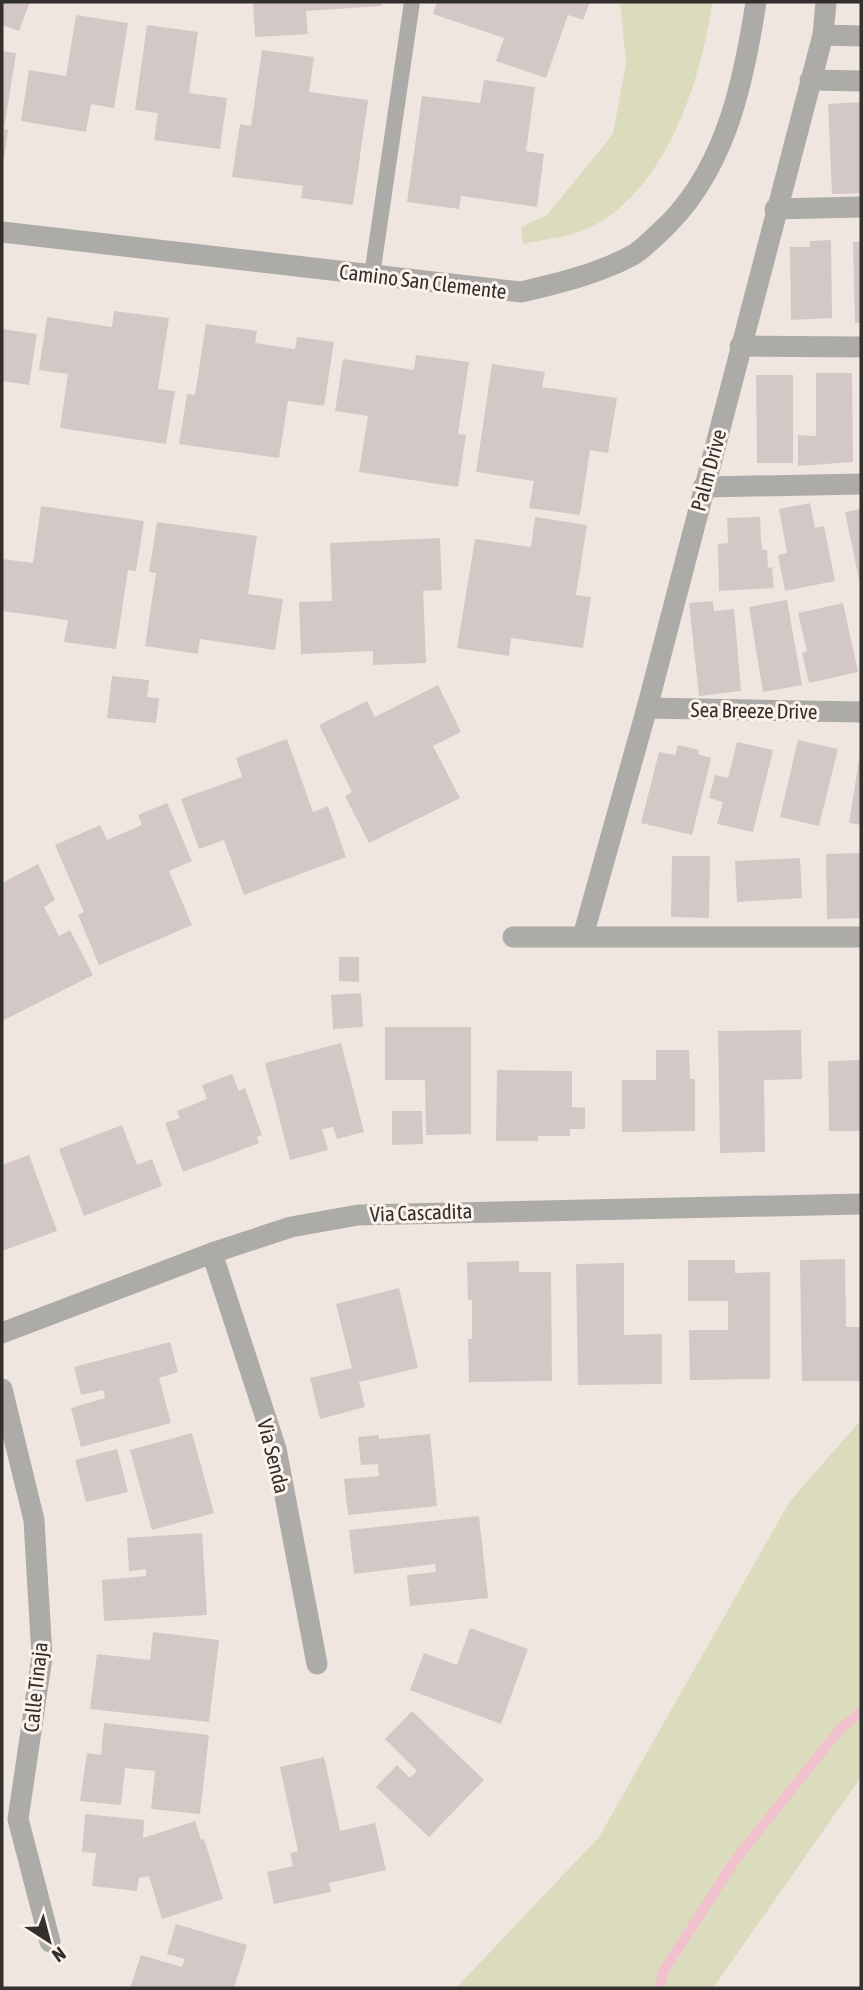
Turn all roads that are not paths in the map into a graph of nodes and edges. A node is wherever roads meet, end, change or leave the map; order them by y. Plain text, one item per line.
1 (412, 2) edge
2 (756, 2) edge
3 (826, 2) edge
4 (823, 35) junction
5 (861, 36) edge
6 (810, 80) junction
7 (861, 81) edge
8 (861, 207) edge
9 (775, 209) junction
10 (2, 232) edge
11 (372, 275) junction
12 (740, 346) junction
13 (861, 347) edge
14 (861, 484) edge
15 (704, 487) junction
16 (647, 708) junction
17 (861, 712) edge
18 (583, 936) junction
19 (513, 937) dead end
20 (861, 937) edge
21 (861, 1204) edge
22 (212, 1253) junction
23 (2, 1333) edge
24 (2, 1389) edge
25 (317, 1664) dead end
26 (50, 1942) dead end

1 - 11 lane
2 - 11 street, Camino San Clemente
3 - 4 street, Palm Drive
4 - 5 street
4 - 6 street, Palm Drive
6 - 7 street
6 - 9 street, Palm Drive
8 - 9 street
9 - 12 street, Palm Drive
10 - 11 street, Camino San Clemente
12 - 13 street
12 - 15 street, Palm Drive
14 - 15 street
15 - 16 street, Palm Drive
16 - 17 street, Sea Breeze Drive
16 - 18 street, Palm Drive
18 - 19 street
18 - 20 street
21 - 22 street, Via Cascadita
22 - 23 street, Via Cascadita
22 - 25 street, Via Senda
24 - 26 street, Calle Tinaja

